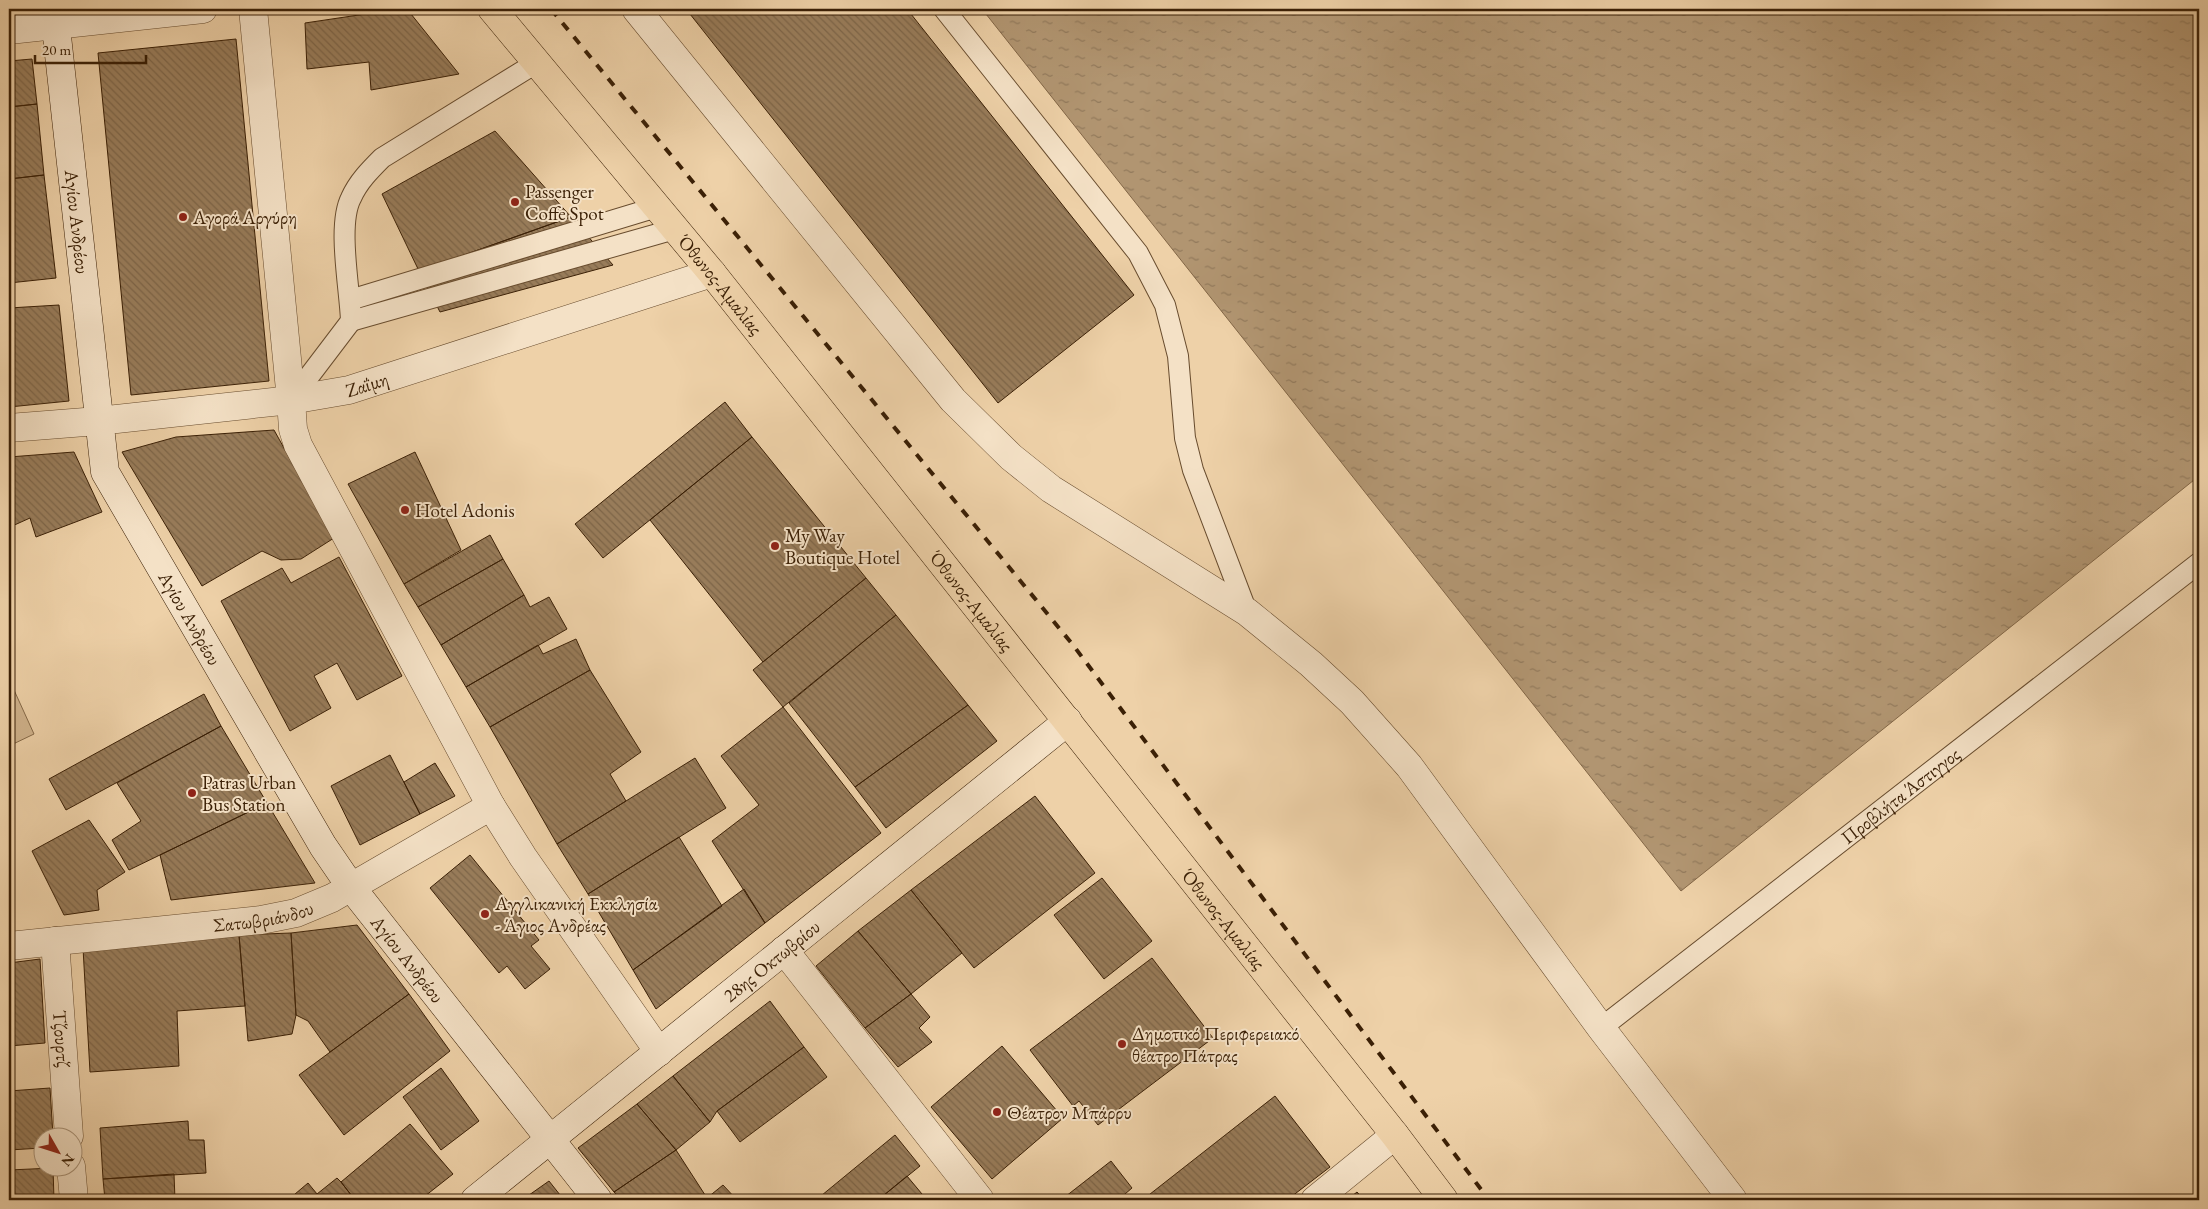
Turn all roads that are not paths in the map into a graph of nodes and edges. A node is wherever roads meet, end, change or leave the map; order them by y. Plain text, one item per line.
1 (203, 9) edge
2 (253, 9) edge
3 (492, 9) edge
4 (636, 9) edge
5 (944, 9) edge
6 (55, 17) edge
7 (9, 30) edge
8 (536, 63) junction
9 (657, 208) junction
10 (675, 229) junction
11 (712, 273) junction
12 (350, 300) junction
13 (352, 322) junction
14 (291, 400) junction
15 (98, 421) junction
16 (9, 428) edge
17 (2199, 563) edge
18 (1247, 612) junction
19 (1068, 721) junction
20 (491, 806) junction
21 (351, 887) junction
22 (55, 941) junction
23 (9, 946) edge
24 (784, 950) junction
25 (1601, 1028) junction
26 (659, 1052) junction
27 (68, 1126) edge
28 (1396, 1135) junction
29 (549, 1140) junction
30 (72, 1176) edge
31 (74, 1200) edge
32 (474, 1200) edge
33 (598, 1200) edge
34 (980, 1200) edge
35 (1315, 1200) edge
36 (1444, 1200) edge
37 (1733, 1200) edge

1 - 6 street
2 - 14 street
3 - 8 main road, Όθωνος-Αμαλίας
4 - 18 street
5 - 18 lane
6 - 7 street
6 - 15 street, Αγίου Ανδρέου
8 - 9 main road, Όθωνος-Αμαλίας
8 - 12 lane
9 - 10 main road, Όθωνος-Αμαλίας
9 - 12 lane
10 - 11 main road, Όθωνος-Αμαλίας
10 - 13 lane
11 - 14 street, Ζαΐμη
11 - 19 main road, Όθωνος-Αμαλίας
12 - 13 lane
13 - 14 lane
14 - 15 street, Ζαΐμη
14 - 20 street
15 - 16 street, Ζαΐμη
15 - 21 street, Αγίου Ανδρέου
17 - 25 lane, Προβλήτα Άστιγγος
18 - 25 street
19 - 24 street, 28ης Οκτωβρίου
19 - 28 main road, Όθωνος-Αμαλίας
20 - 21 street, Σατωβριάνδου
20 - 26 street
21 - 22 street, Σατωβριάνδου
21 - 29 street, Αγίου Ανδρέου
22 - 23 street, Σατωβριάνδου
22 - 27 street, Τζουρτζ
24 - 26 street, 28ης Οκτωβρίου
24 - 34 street
25 - 37 street
26 - 29 street, 28ης Οκτωβρίου
28 - 35 street
28 - 36 main road, Όθωνος-Αμαλίας
29 - 32 street, 28ης Οκτωβρίου
29 - 33 street, Αγίου Ανδρέου
30 - 31 street

